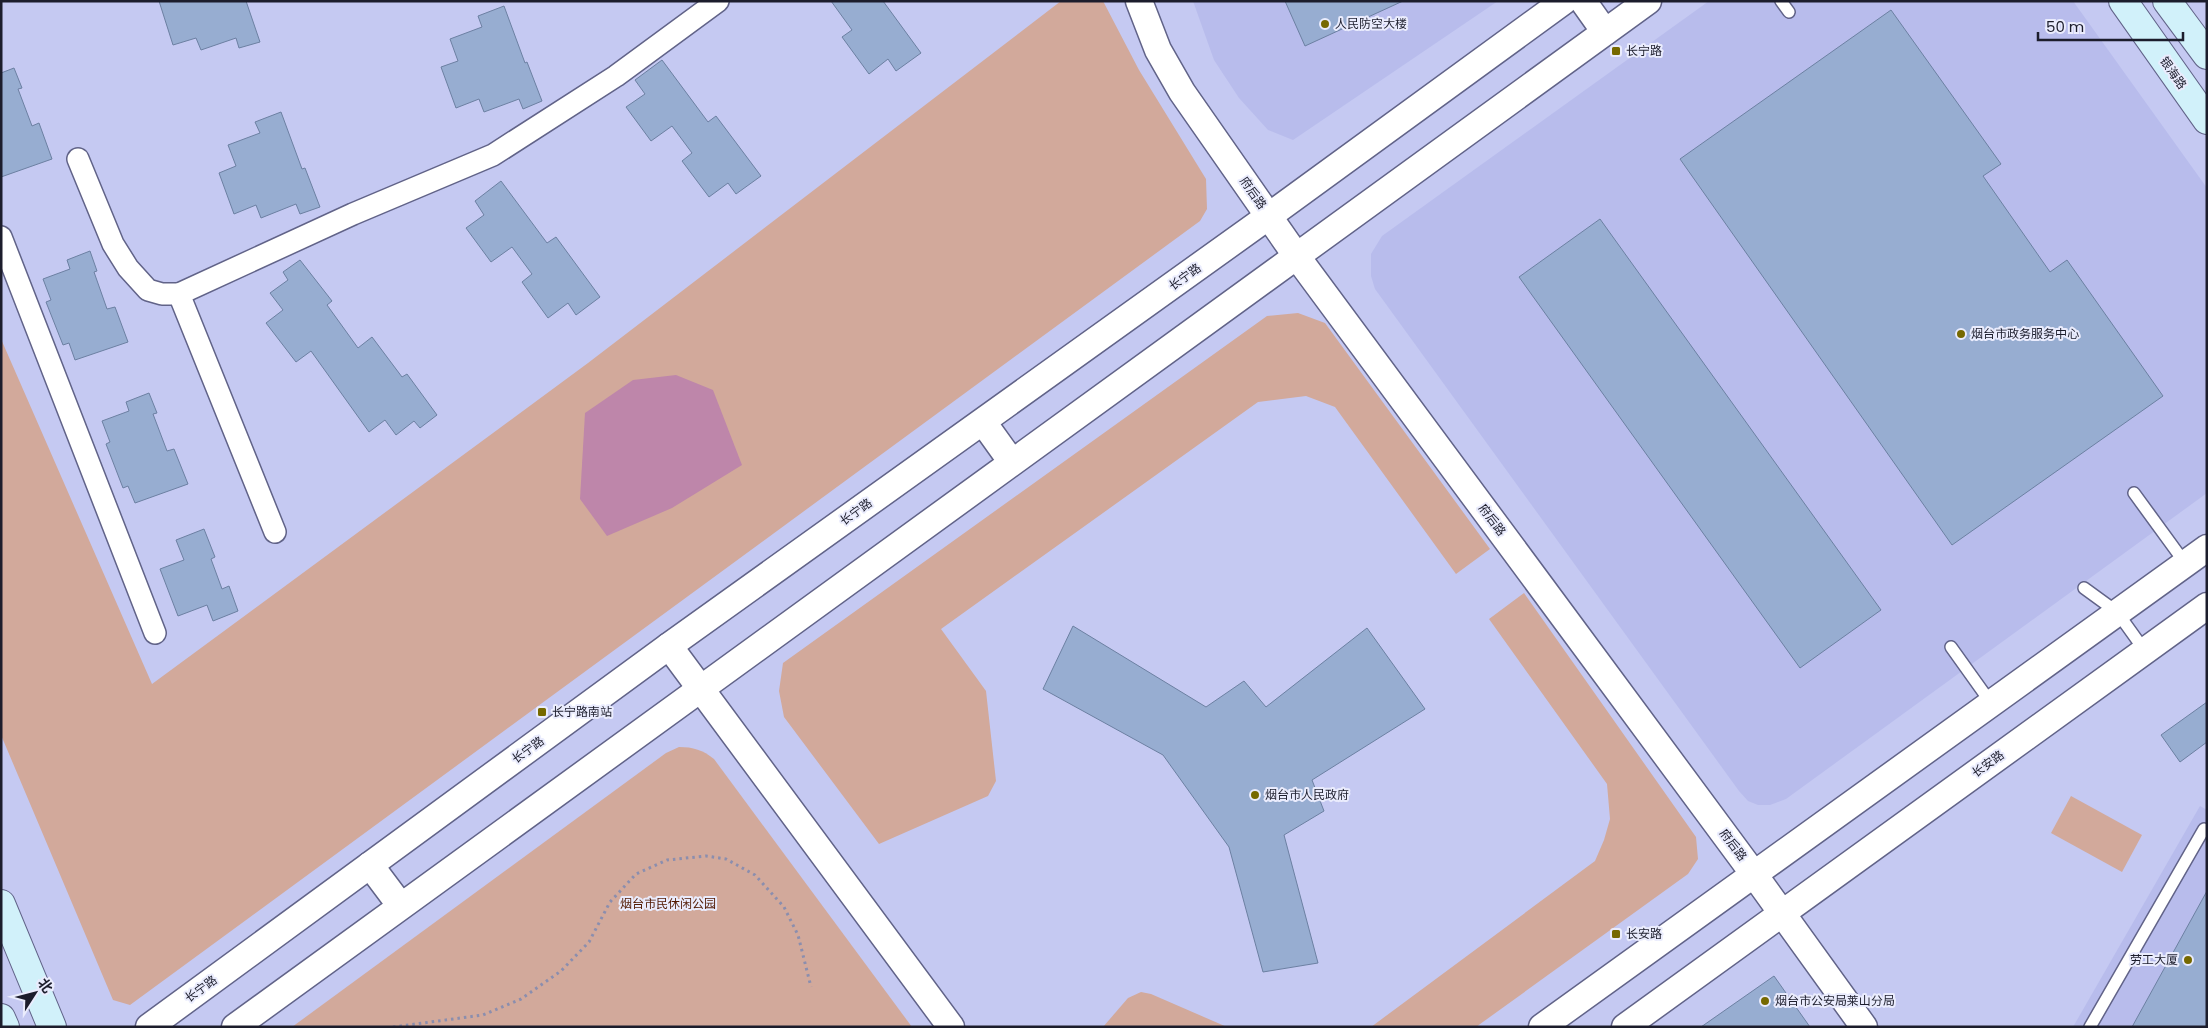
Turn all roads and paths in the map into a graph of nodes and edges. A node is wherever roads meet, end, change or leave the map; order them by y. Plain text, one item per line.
1 (718, 1) edge
2 (1139, 1) edge
3 (1564, 1) edge
4 (1583, 1) edge
5 (1648, 1) edge
6 (1781, 1) edge
7 (2123, 1) edge
8 (2168, 1) edge
9 (1789, 12) dead end
10 (1606, 32) junction
11 (2207, 55) edge
12 (2207, 120) edge
13 (78, 158) dead end
14 (1269, 216) junction
15 (1, 237) edge
16 (1295, 254) junction
17 (179, 294) junction
18 (983, 422) junction
19 (1011, 461) junction
20 (2134, 493) dead end
21 (275, 532) dead end
22 (2207, 548) edge
23 (2185, 563) junction
24 (2084, 588) dead end
25 (2207, 606) edge
26 (2117, 612) junction
27 (155, 633) dead end
28 (669, 646) junction
29 (1951, 647) dead end
30 (2145, 651) junction
31 (699, 687) junction
32 (1991, 703) junction
33 (2207, 831) edge
34 (370, 865) junction
35 (1753, 873) junction
36 (1, 904) edge
37 (400, 905) junction
38 (1781, 913) junction
39 (811, 987) dead end
40 (1, 1018) edge
41 (5, 1027) edge
42 (52, 1027) edge
43 (150, 1027) edge
44 (235, 1027) edge
45 (393, 1027) edge
46 (951, 1027) edge
47 (1542, 1027) edge
48 (1624, 1027) edge
49 (1864, 1027) edge
50 (2090, 1027) edge

1 - 17 street
2 - 14 street, 府后路
3 - 14 street, 长宁路
4 - 10 street
5 - 10 street
6 - 9 lane
7 - 12 main road, 银海路
8 - 11 main road
10 - 16 street
13 - 17 street
14 - 16 street, 府后路
14 - 18 street, 长宁路
15 - 27 street
16 - 19 street
16 - 35 street, 府后路
17 - 21 street
18 - 19 street
18 - 28 street, 长宁路
19 - 31 street
20 - 23 lane
22 - 23 street
23 - 26 street
24 - 26 lane
25 - 30 street, 长安路
26 - 30 lane
26 - 32 street
28 - 31 street
28 - 34 street, 长宁路
29 - 32 lane
30 - 38 street, 长安路
31 - 37 street
31 - 46 street
32 - 35 street
33 - 50 lane
34 - 37 street
34 - 43 street, 长宁路
35 - 38 street, 府后路
35 - 47 street
36 - 42 main road
37 - 44 street
38 - 48 street, 长安路
38 - 49 street, 府后路
39 - 45 path
40 - 41 main road

